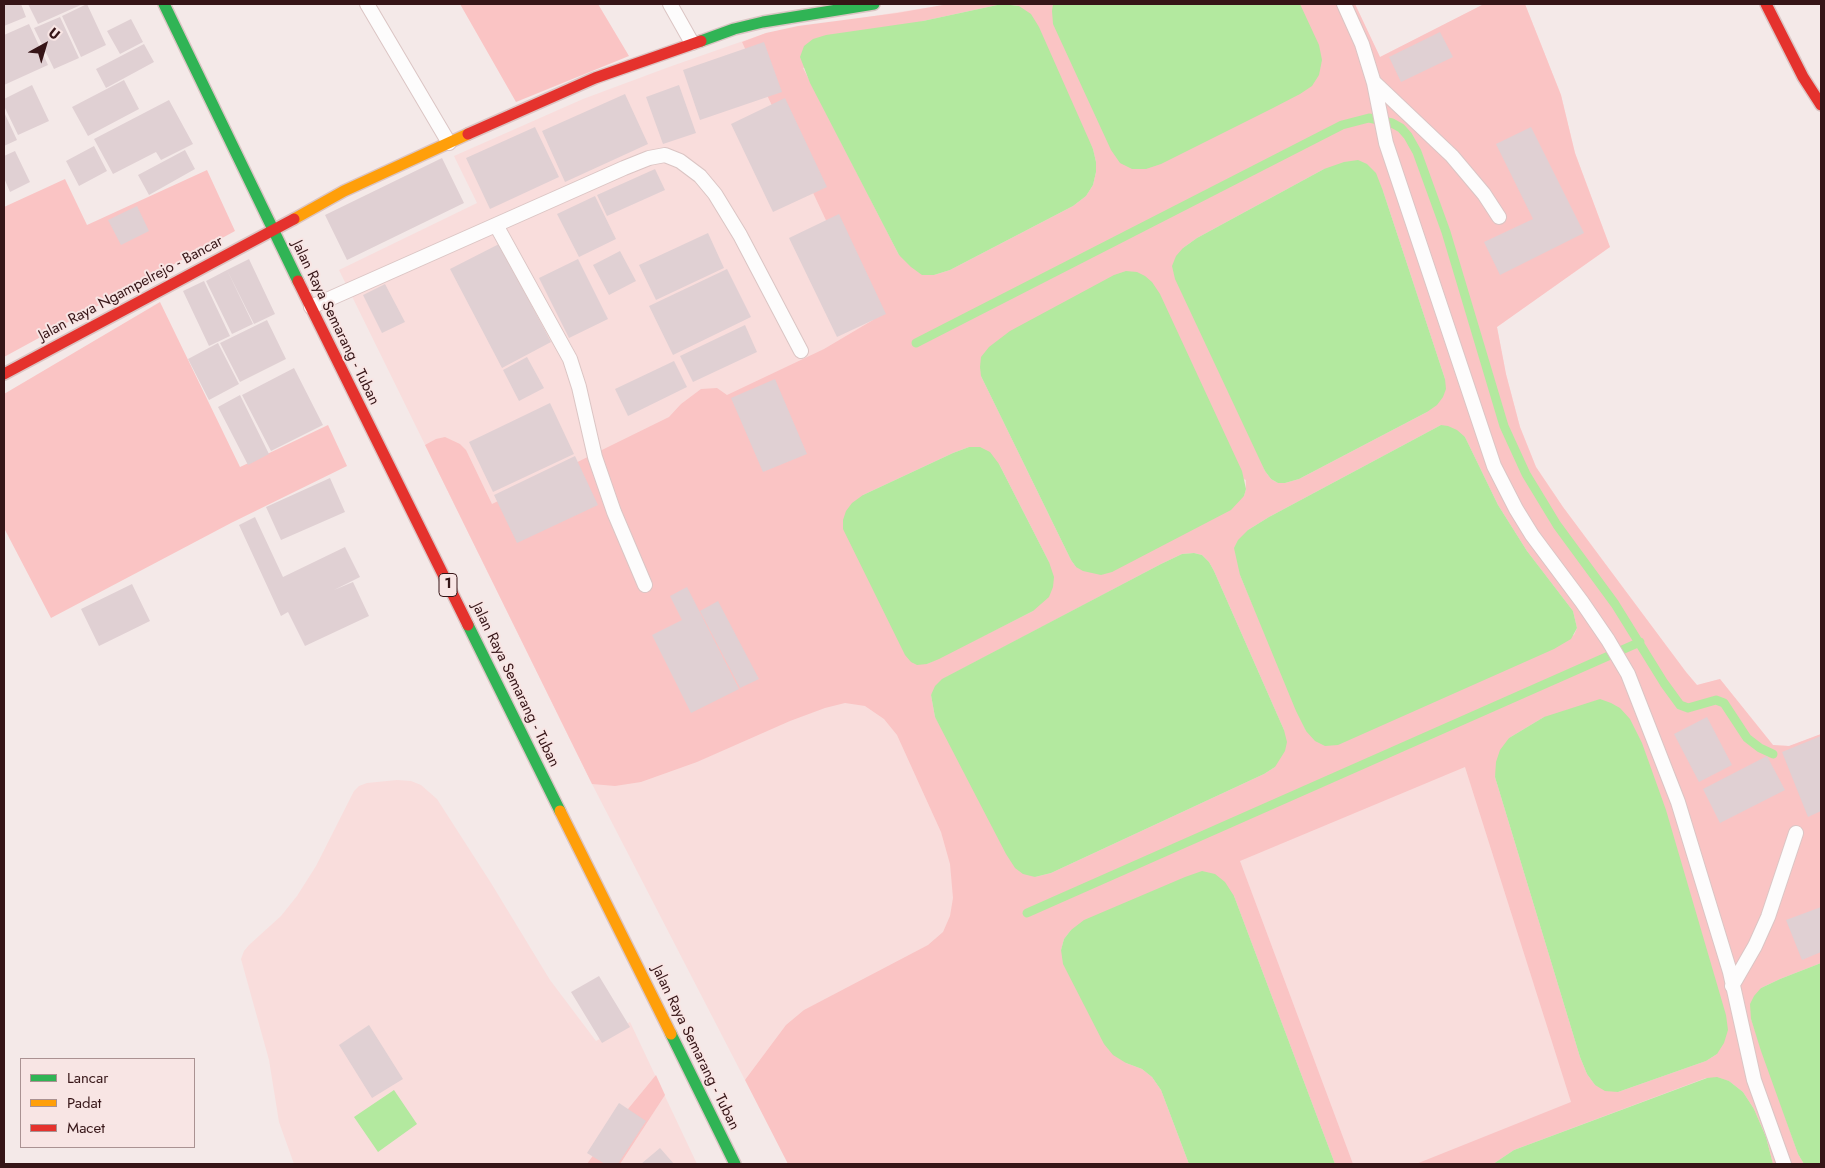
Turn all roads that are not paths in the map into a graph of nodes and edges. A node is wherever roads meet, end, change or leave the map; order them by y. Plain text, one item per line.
1 (164, 4) edge
2 (367, 4) edge
3 (670, 4) edge
4 (874, 4) edge
5 (1344, 4) edge
6 (1766, 4) edge
7 (692, 43) junction
8 (1374, 83) junction
9 (1821, 105) edge
10 (449, 143) junction
11 (1499, 217) dead end
12 (496, 225) junction
13 (273, 231) junction
14 (311, 307) junction
15 (801, 351) dead end
16 (4, 374) edge
17 (645, 585) dead end
18 (1796, 833) dead end
19 (1732, 986) junction
20 (735, 1164) edge
21 (1784, 1164) edge

1 - 13 main road, Jalan Raya Semarang - Tuban / 1
2 - 10 lane
3 - 7 lane
4 - 7 main road, Jalan Raya Ngampelrejo - Bancar
5 - 8 lane
6 - 9 main road
7 - 10 main road, Jalan Raya Ngampelrejo - Bancar
8 - 11 lane
8 - 19 lane
10 - 13 main road, Jalan Raya Ngampelrejo - Bancar
12 - 14 lane
12 - 15 lane
12 - 17 lane
13 - 14 main road, Jalan Raya Semarang - Tuban / 1
13 - 16 main road, Jalan Raya Ngampelrejo - Bancar
14 - 20 main road, Jalan Raya Semarang - Tuban / 1
18 - 19 lane
19 - 21 lane

